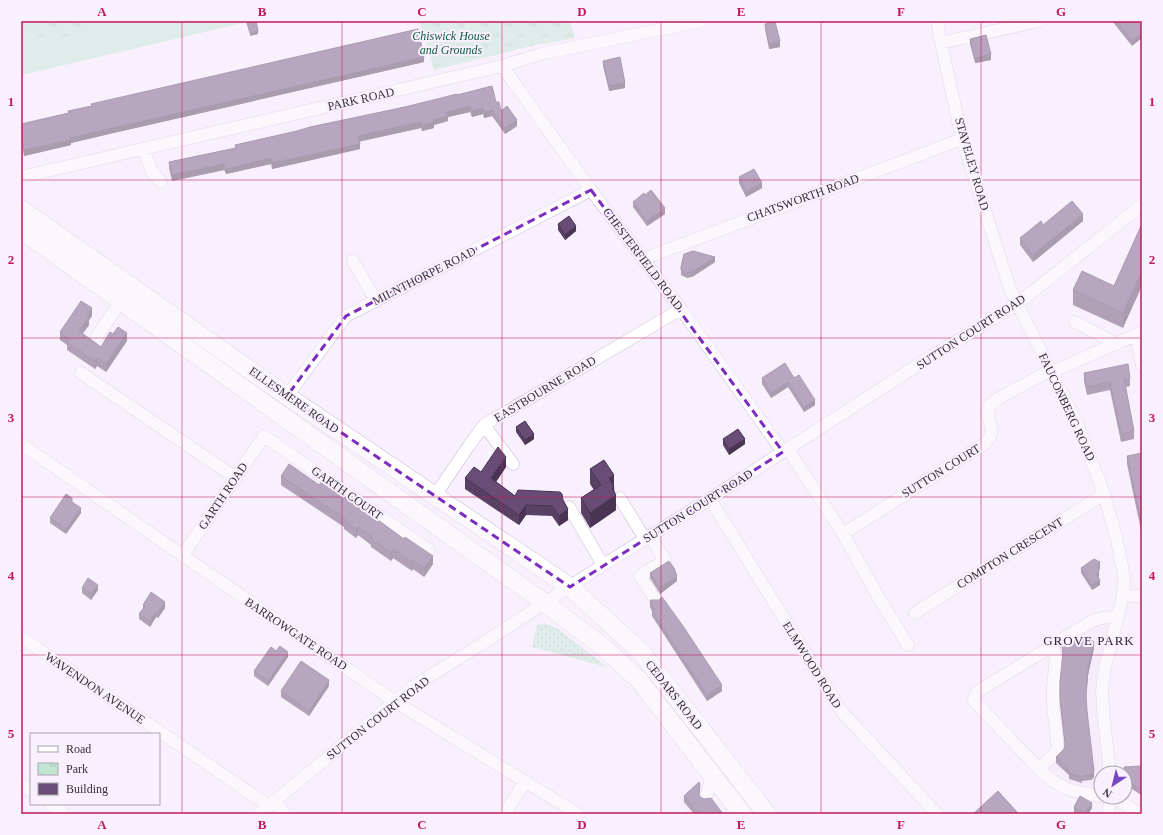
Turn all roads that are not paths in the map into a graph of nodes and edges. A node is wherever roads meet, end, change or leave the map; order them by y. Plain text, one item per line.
1 (701, 21) edge
2 (937, 21) edge
3 (1039, 21) edge
4 (941, 43) junction
5 (502, 66) junction
6 (962, 139) junction
7 (143, 149) junction
8 (21, 177) edge
9 (161, 182) dead end
10 (591, 190) junction
11 (1142, 205) edge
12 (21, 209) edge
13 (21, 230) edge
14 (643, 259) junction
15 (353, 261) dead end
16 (121, 300) junction
17 (376, 301) junction
18 (1017, 304) junction
19 (681, 309) junction
20 (1075, 322) dead end
21 (1139, 334) edge
22 (97, 336) dead end
23 (1117, 344) junction
24 (1142, 365) edge
25 (1051, 371) junction
26 (81, 373) dead end
27 (287, 396) junction
28 (484, 425) junction
29 (264, 436) joint
30 (21, 444) edge
31 (785, 450) junction
32 (513, 464) dead end
33 (236, 478) junction
34 (1104, 494) junction
35 (434, 496) junction
36 (620, 498) dead end
37 (710, 499) junction
38 (569, 507) edge
39 (842, 534) junction
40 (648, 537) junction
41 (429, 550) dead end
42 (182, 556) junction
43 (603, 565) junction
44 (570, 587) junction
45 (1123, 596) junction
46 (1142, 596) edge
47 (655, 599) edge
48 (545, 603) junction
49 (915, 613) dead end
50 (1118, 618) junction
51 (21, 637) edge
52 (908, 645) dead end
53 (1052, 646) junction
54 (394, 702) junction
55 (160, 733) edge
56 (160, 733) edge
57 (1109, 765) edge
58 (1038, 768) junction
59 (712, 775) junction
60 (525, 781) junction
61 (21, 784) edge
62 (30, 790) edge
63 (1093, 795) edge
64 (706, 798) edge
65 (51, 805) edge
66 (1126, 805) edge
67 (267, 807) edge
68 (64, 814) edge
69 (285, 814) edge
70 (505, 814) edge
71 (578, 814) edge
72 (742, 814) edge
73 (766, 814) edge
74 (937, 814) edge
75 (1140, 814) edge

1 - 5 street, PARK ROAD
2 - 4 street, STAVELEY ROAD
3 - 4 street
4 - 6 street, STAVELEY ROAD
5 - 7 street, PARK ROAD
5 - 10 street, CHESTERFIELD ROAD
6 - 14 street, CHATSWORTH ROAD
6 - 18 street, STAVELEY ROAD
7 - 8 street, PARK ROAD
7 - 9 street
10 - 14 street, CHESTERFIELD ROAD
10 - 17 street, MILNTHORPE ROAD
11 - 18 street, SUTTON COURT ROAD
12 - 27 highway, ELLESMERE ROAD
13 - 16 highway, ELLESMERE ROAD
14 - 19 street, CHESTERFIELD ROAD
15 - 17 street
16 - 22 street
16 - 48 highway, ELLESMERE ROAD
17 - 27 street, MILNTHORPE ROAD
18 - 25 street, FAUCONBERG ROAD
18 - 31 street, SUTTON COURT ROAD
19 - 28 street, EASTBOURNE ROAD
19 - 31 street, CHESTERFIELD ROAD
20 - 23 street
21 - 23 street
21 - 24 street
23 - 25 street
25 - 34 street, FAUCONBERG ROAD
25 - 39 street, SUTTON COURT
26 - 33 street
27 - 35 highway, ELLESMERE ROAD
28 - 32 street
28 - 35 street, EASTBOURNE ROAD
29 - 33 street, GARTH ROAD
29 - 41 street, GARTH COURT
30 - 42 street, BARROWGATE ROAD
31 - 37 street, SUTTON COURT ROAD
31 - 39 street, CHESTERFIELD ROAD
33 - 42 street, GARTH ROAD
34 - 45 street, FAUCONBERG ROAD
34 - 49 street, COMPTON CRESCENT
35 - 44 highway, ELLESMERE ROAD
36 - 40 street
37 - 40 street, SUTTON COURT ROAD
37 - 74 street, ELMWOOD ROAD
38 - 43 street
39 - 52 street, CHESTERFIELD ROAD
40 - 43 street, SUTTON COURT ROAD
40 - 47 street
42 - 54 street, BARROWGATE ROAD
43 - 44 street, SUTTON COURT ROAD
44 - 48 street, SUTTON COURT ROAD
44 - 73 highway, CEDARS ROAD
45 - 46 street
45 - 50 street, FAUCONBERG ROAD
48 - 54 street, SUTTON COURT ROAD
48 - 59 highway, CEDARS ROAD
50 - 53 street
50 - 57 street, FAUCONBERG ROAD
51 - 56 street, WAVENDON AVENUE
53 - 58 street
53 - 58 street
54 - 60 street, BARROWGATE ROAD
54 - 67 street, SUTTON COURT ROAD
55 - 67 street, WAVENDON AVENUE
58 - 63 street
59 - 64 street
59 - 72 highway, CEDARS ROAD
60 - 70 street
60 - 71 street, BARROWGATE ROAD
61 - 62 street
65 - 68 street
66 - 75 street
67 - 69 street, WAVENDON AVENUE

